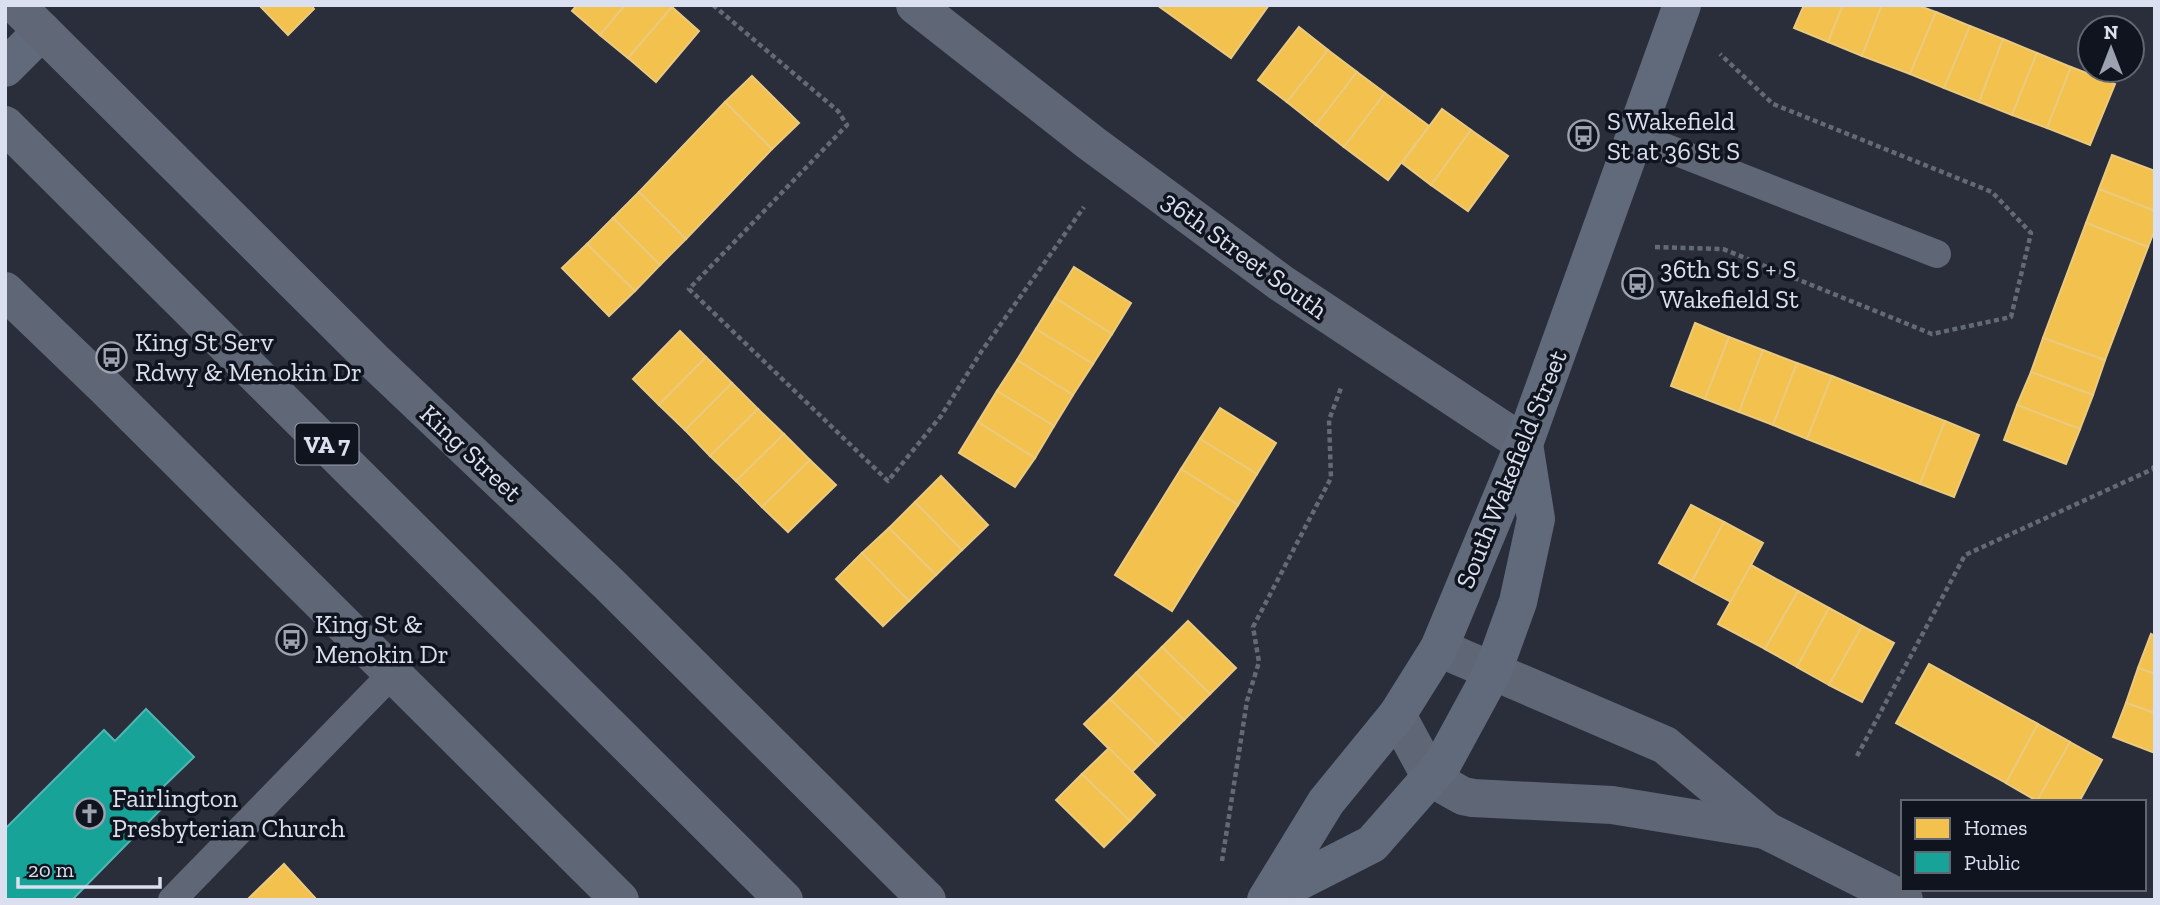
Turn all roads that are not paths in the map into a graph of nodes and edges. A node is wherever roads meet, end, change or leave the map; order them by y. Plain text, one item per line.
1 (915, 5) edge
2 (1682, 5) edge
3 (29, 18) edge
4 (5, 68) edge
5 (5, 125) edge
6 (1636, 136) junction
7 (1937, 254) dead end
8 (5, 291) edge
9 (1524, 444) junction
10 (1439, 648) junction
11 (1493, 671) junction
12 (391, 674) junction
13 (1397, 715) junction
14 (1431, 778) junction
15 (1767, 831) junction
16 (1268, 898) edge
17 (172, 900) edge
18 (620, 900) edge
19 (784, 900) edge
20 (927, 900) edge
21 (1904, 900) edge

1 - 9 street, 36th Street South
2 - 6 street, South Wakefield Street
3 - 4 street
3 - 20 main road, King Street
5 - 19 main road, VA 7
6 - 7 lane
6 - 9 street, South Wakefield Street
8 - 12 street
9 - 10 street, South Wakefield Street
9 - 11 street, South Wakefield Street
10 - 11 street
10 - 13 street, South Wakefield Street
11 - 14 street, South Wakefield Street
11 - 15 street
12 - 17 lane
12 - 18 street
13 - 14 street
13 - 16 street, South Wakefield Street
14 - 15 street
14 - 16 street, South Wakefield Street
15 - 21 street

